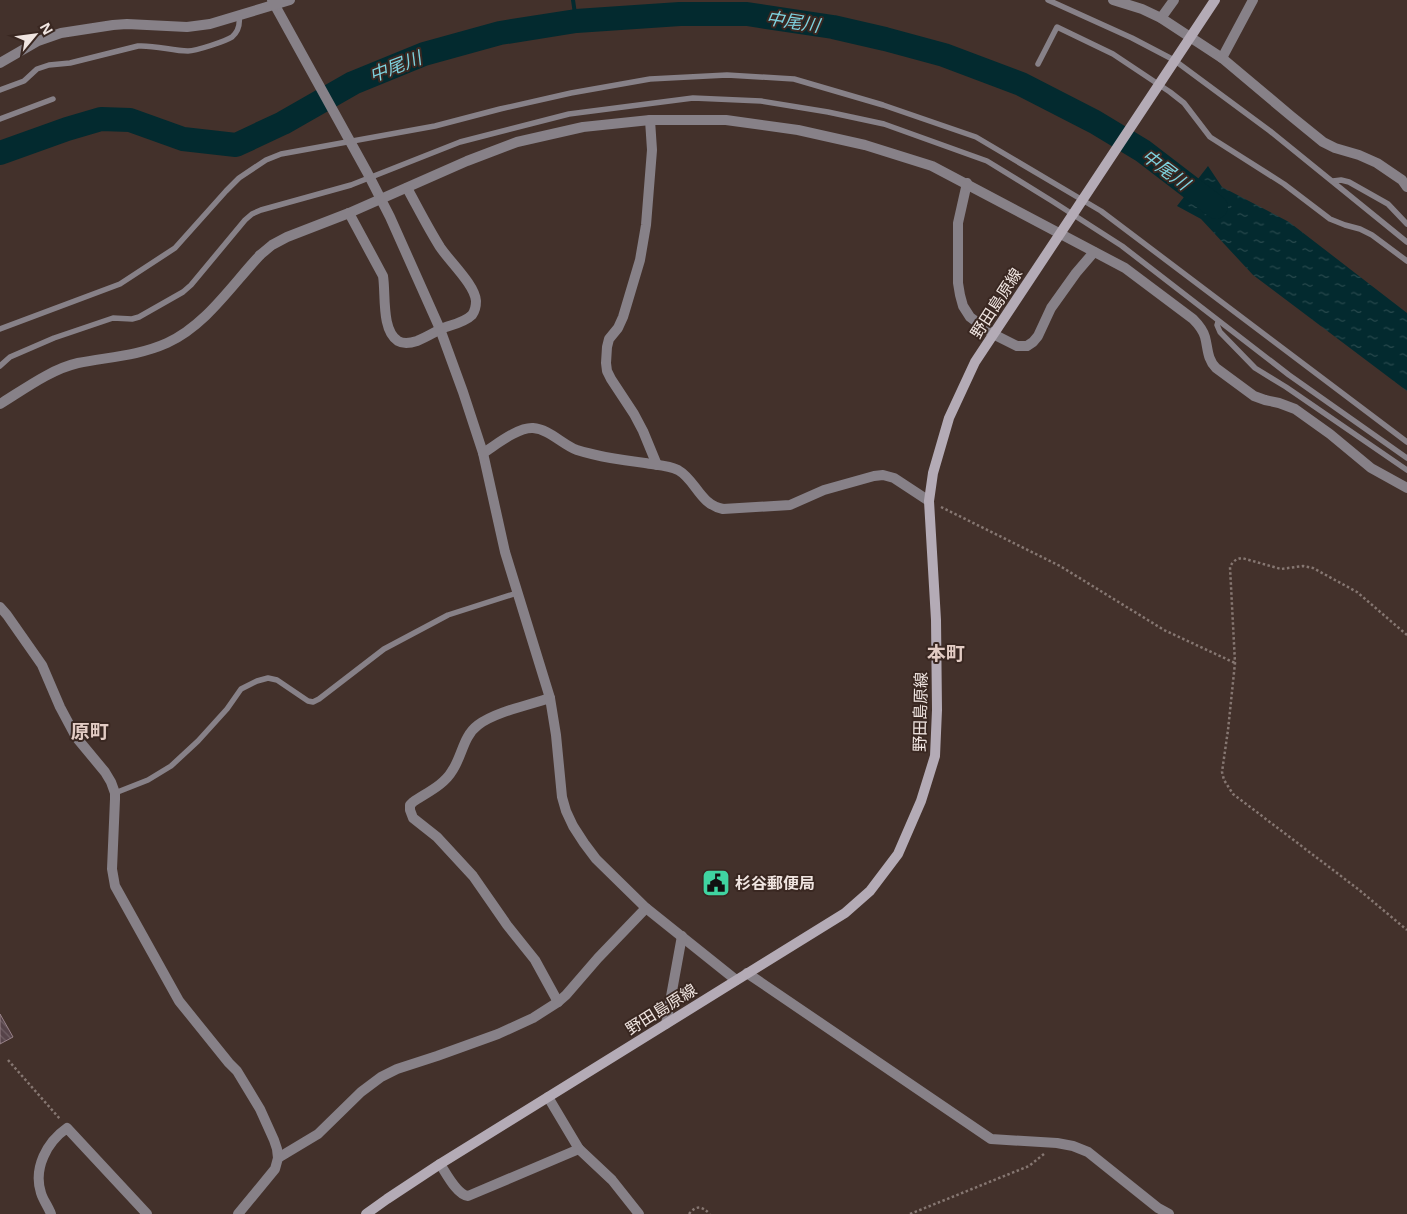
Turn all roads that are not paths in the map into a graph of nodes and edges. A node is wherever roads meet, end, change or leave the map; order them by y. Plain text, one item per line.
1 (290, 0) edge
2 (1048, 0) edge
3 (1113, 0) edge
4 (1174, 0) edge
5 (1215, 0) edge
6 (1253, 0) edge
7 (274, 3) edge
8 (239, 16) junction
9 (1161, 18) junction
10 (1222, 58) junction
11 (1174, 60) junction
12 (0, 63) edge
13 (1038, 64) dead end
14 (0, 90) edge
15 (52, 99) dead end
16 (0, 118) edge
17 (650, 120) junction
18 (1333, 182) junction
19 (967, 183) junction
20 (1407, 187) edge
21 (407, 188) junction
22 (349, 213) junction
23 (1072, 216) junction
24 (1407, 224) edge
25 (1407, 242) edge
26 (1094, 252) junction
27 (1407, 261) edge
28 (1218, 322) junction
29 (0, 329) edge
30 (440, 329) junction
31 (993, 334) junction
32 (0, 366) edge
33 (0, 404) edge
34 (1407, 442) edge
35 (483, 453) junction
36 (1407, 458) edge
37 (657, 465) junction
38 (1407, 470) edge
39 (1407, 488) edge
40 (929, 501) junction
41 (517, 593) junction
42 (0, 608) edge
43 (550, 698) junction
44 (115, 793) junction
45 (646, 908) junction
46 (682, 936) junction
47 (747, 973) junction
48 (736, 980) junction
49 (558, 1002) junction
50 (666, 1024) junction
51 (548, 1097) junction
52 (579, 1148) junction
53 (278, 1158) junction
54 (440, 1164) junction
55 (51, 1214) edge
56 (147, 1214) edge
57 (238, 1214) edge
58 (366, 1214) edge
59 (639, 1214) edge
60 (1169, 1214) edge

1 - 7 street
2 - 11 lane
3 - 9 street
4 - 9 street
5 - 11 main road, 野田島原線
6 - 10 street
7 - 8 street
7 - 30 street
8 - 12 street
8 - 14 lane
9 - 10 street
10 - 20 street
11 - 18 lane
11 - 23 main road, 野田島原線
13 - 27 lane
15 - 16 lane
17 - 19 street
17 - 21 street
17 - 37 street
18 - 24 lane
18 - 25 lane
19 - 26 street
19 - 31 street
21 - 22 street
21 - 30 street
22 - 30 street
22 - 33 street
23 - 28 lane
23 - 31 main road, 野田島原線
23 - 32 lane
26 - 31 street
26 - 39 street
28 - 36 lane
28 - 38 lane
29 - 34 lane
30 - 35 street
31 - 40 main road, 野田島原線
35 - 37 street
35 - 41 street
37 - 40 street
40 - 47 main road, 野田島原線
41 - 43 street
41 - 44 lane
42 - 44 street
43 - 45 street
43 - 49 street
44 - 53 street
45 - 46 street
45 - 49 street
46 - 48 street
46 - 50 street
47 - 48 main road, 野田島原線
47 - 60 street
48 - 50 main road, 野田島原線
49 - 53 street
50 - 51 main road, 野田島原線
51 - 52 street
51 - 54 main road, 野田島原線
52 - 54 street
52 - 59 street
53 - 57 street
54 - 58 main road, 野田島原線
55 - 56 street

